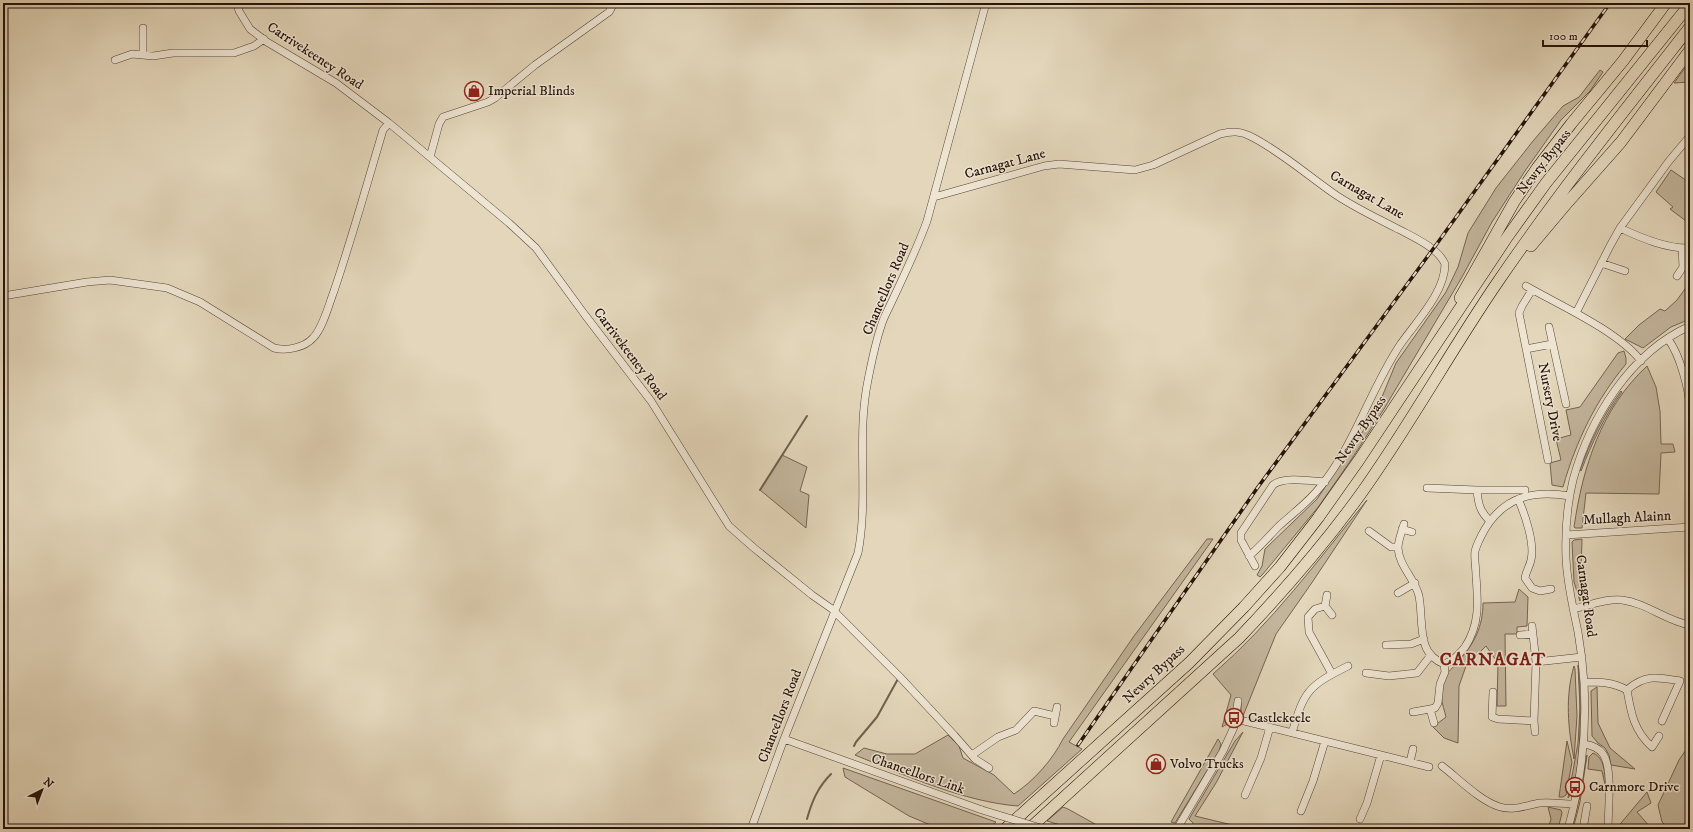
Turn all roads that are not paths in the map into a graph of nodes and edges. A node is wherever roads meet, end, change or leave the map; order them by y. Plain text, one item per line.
1 (237, 3) edge
2 (614, 3) edge
3 (986, 3) edge
4 (1666, 3) edge
5 (1690, 4) edge
6 (1690, 27) edge
7 (143, 28) dead end
8 (264, 39) junction
9 (1690, 50) edge
10 (143, 55) junction
11 (115, 60) dead end
12 (389, 123) junction
13 (1690, 136) edge
14 (430, 157) junction
15 (934, 197) junction
16 (1620, 228) junction
17 (1682, 248) junction
18 (1690, 248) edge
19 (1601, 263) junction
20 (1625, 271) dead end
21 (1677, 276) dead end
22 (3, 296) edge
23 (1482, 305) junction
24 (1576, 313) junction
25 (1690, 326) edge
26 (1549, 327) dead end
27 (1446, 330) junction
28 (1668, 339) junction
29 (1552, 344) junction
30 (1526, 349) junction
31 (1641, 360) junction
32 (1566, 404) dead end
33 (1690, 409) edge
34 (1548, 460) dead end
35 (1325, 482) junction
36 (1427, 488) dead end
37 (1477, 490) junction
38 (1525, 490) dead end
39 (1570, 496) junction
40 (1518, 499) junction
41 (1490, 521) junction
42 (1690, 527) edge
43 (1369, 531) dead end
44 (1412, 532) dead end
45 (1566, 534) junction
46 (1398, 547) junction
47 (1249, 556) junction
48 (1255, 566) dead end
49 (1415, 583) junction
50 (1551, 589) dead end
51 (1398, 593) dead end
52 (1327, 595) dead end
53 (1325, 606) junction
54 (1573, 608) junction
55 (835, 612) junction
56 (1332, 615) dead end
57 (1690, 625) edge
58 (1532, 626) dead end
59 (1533, 634) junction
60 (1520, 635) dead end
61 (1424, 639) junction
62 (1386, 645) dead end
63 (1431, 655) junction
64 (1582, 657) junction
65 (1536, 662) junction
66 (1444, 664) junction
67 (1348, 666) dead end
68 (1366, 673) dead end
69 (1332, 674) junction
70 (1584, 682) junction
71 (1627, 690) junction
72 (1493, 692) dead end
73 (1238, 701) dead end
74 (1057, 707) dead end
75 (1430, 709) junction
76 (1413, 712) dead end
77 (1236, 720) junction
78 (1534, 721) junction
79 (1662, 721) dead end
80 (1434, 722) dead end
81 (1270, 728) junction
82 (1535, 732) dead end
83 (1292, 733) junction
84 (1659, 736) dead end
85 (784, 739) junction
86 (1325, 741) junction
87 (1584, 744) junction
88 (1413, 749) dead end
89 (972, 755) junction
90 (1380, 755) junction
91 (1410, 762) junction
92 (1442, 766) dead end
93 (1429, 767) dead end
94 (989, 768) dead end
95 (1245, 796) dead end
96 (1574, 804) junction
97 (1587, 806) dead end
98 (1301, 811) dead end
99 (1360, 819) dead end
100 (751, 829) edge
101 (1005, 829) edge
102 (1029, 829) edge
103 (1044, 829) edge
104 (1177, 829) edge
105 (1568, 829) edge
106 (1583, 829) edge
107 (1608, 829) edge

1 - 8 street, Carrivekeeney Road
2 - 14 street
3 - 15 street, Chancellors Road
4 - 27 highway
5 - 27 highway, Newry Bypass
6 - 23 highway
7 - 10 street
8 - 10 street
8 - 12 street, Carrivekeeney Road
9 - 23 highway
10 - 11 street
12 - 14 street, Carrivekeeney Road
12 - 22 street
13 - 16 street
14 - 55 street, Carrivekeeney Road
15 - 35 street, Carnagat Lane
15 - 55 street, Chancellors Road
16 - 17 street
16 - 19 street
17 - 18 street
17 - 21 street
19 - 20 street
19 - 24 street
23 - 102 highway
24 - 30 street, Nursery Drive
24 - 31 street
25 - 28 street, Carnagat Road
26 - 29 street, Nursery Drive
27 - 101 highway, Newry Bypass
28 - 31 street, Carnagat Road
28 - 33 street
29 - 30 street, Nursery Drive
29 - 32 street, Nursery Drive
30 - 34 street, Nursery Drive
31 - 39 street, Carnagat Road
35 - 47 street, Carnagat Lane
35 - 47 street
36 - 37 street
37 - 38 street
37 - 41 street
39 - 40 street
39 - 45 street, Carnagat Road
40 - 41 street
40 - 50 street
41 - 66 street
42 - 45 street, Mullagh Alainn
43 - 46 street
44 - 46 street
45 - 54 street, Carnagat Road
46 - 49 street
47 - 48 street
49 - 51 street
49 - 61 street
52 - 53 street
53 - 56 street
53 - 69 street
54 - 57 street
54 - 64 street, Carnagat Road
55 - 85 street, Chancellors Road
55 - 89 street
58 - 59 street
59 - 60 street
59 - 65 street
61 - 62 street
61 - 63 street
63 - 66 street
63 - 68 street
64 - 65 street
64 - 70 street, Carnagat Road
65 - 78 street
66 - 75 street
67 - 69 street
69 - 83 street
70 - 71 street
70 - 87 street, Carnagat Road
71 - 79 street
71 - 84 street
72 - 78 street
73 - 77 street
74 - 89 street
75 - 76 street
75 - 80 street
77 - 81 street
77 - 104 street
78 - 82 street
81 - 83 street
81 - 95 street
83 - 86 street
85 - 100 street, Chancellors Road
85 - 103 street, Chancellors Link, bridge
86 - 90 street
86 - 98 street
87 - 96 street, Carnagat Road
87 - 107 street
88 - 91 street
89 - 94 street
90 - 91 street
90 - 99 street
91 - 93 street
92 - 96 street
96 - 105 street, Carnagat Road
97 - 106 street

